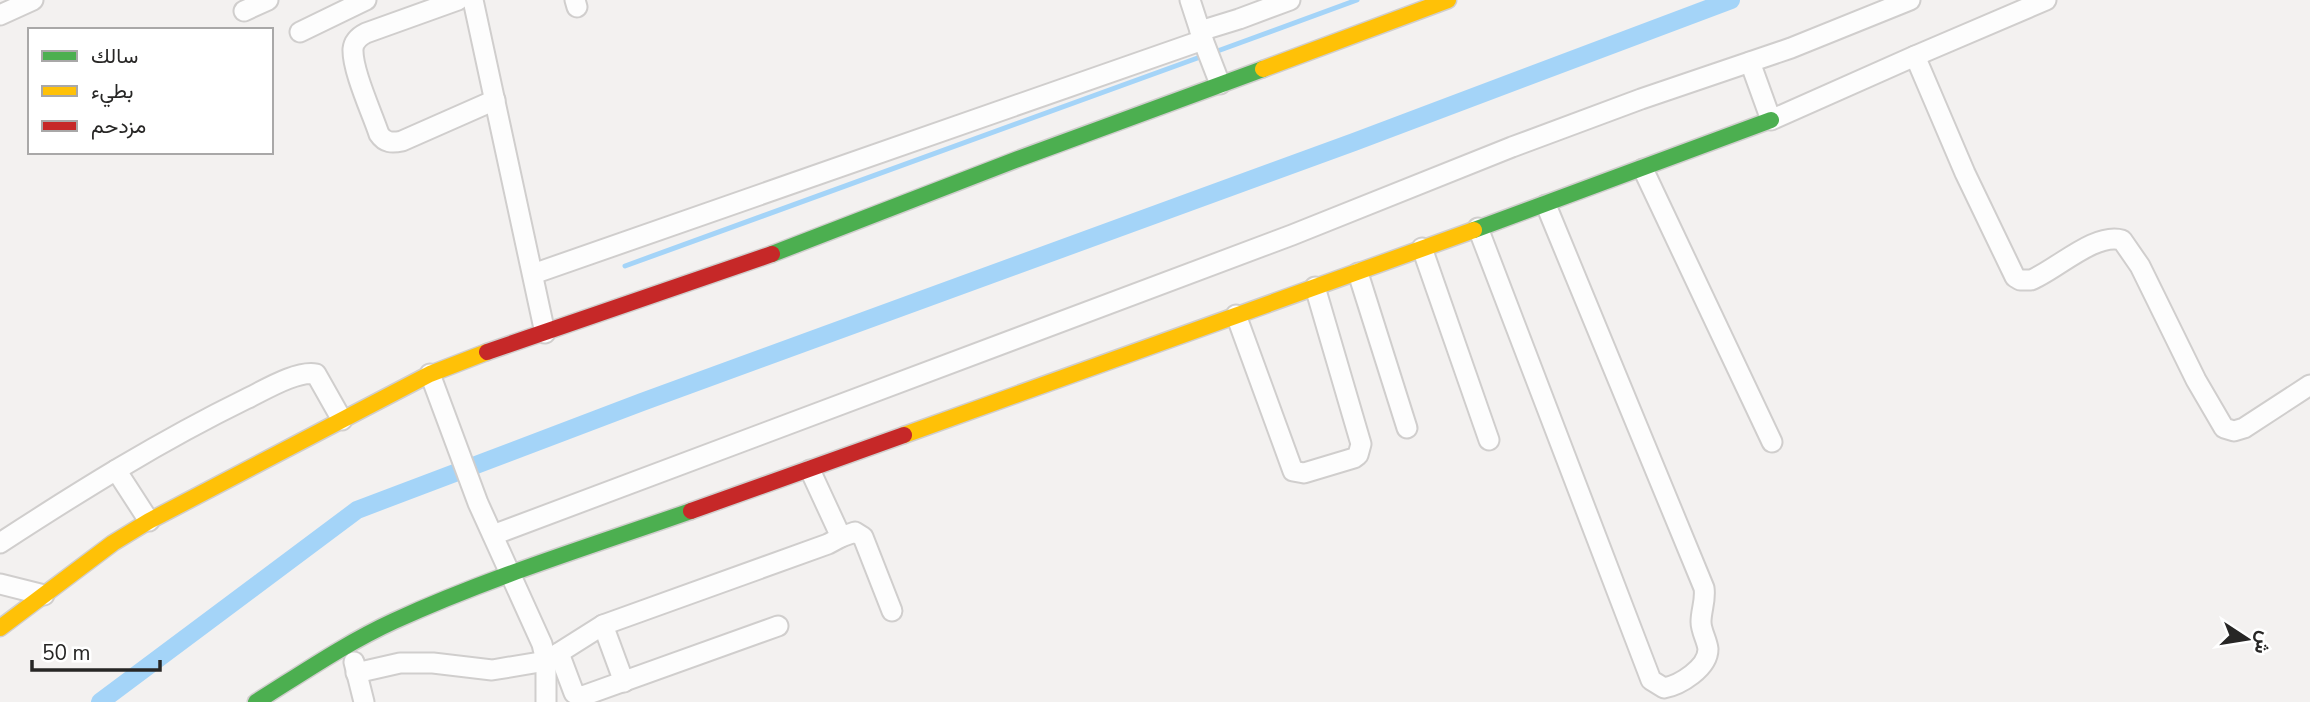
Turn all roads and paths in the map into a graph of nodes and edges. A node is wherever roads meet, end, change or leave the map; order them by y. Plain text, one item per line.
1 (33, 0) edge
2 (268, 0) edge
3 (366, 0) edge
4 (458, 0) edge
5 (473, 0) edge
6 (1190, 0) edge
7 (1290, 0) edge
8 (1448, 0) edge
9 (1910, 0) edge
10 (2046, 0) edge
11 (244, 11) dead end
12 (0, 15) edge
13 (300, 32) dead end
14 (1201, 36) junction
15 (1915, 56) junction
16 (1750, 61) junction
17 (1220, 84) junction
18 (495, 100) junction
19 (1771, 120) junction
20 (1643, 169) junction
21 (1546, 205) junction
22 (1478, 228) junction
23 (1422, 248) junction
24 (1357, 273) junction
25 (533, 274) junction
26 (1315, 287) junction
27 (1236, 315) junction
28 (545, 333) junction
29 (430, 374) junction
30 (2310, 385) edge
31 (342, 420) junction
32 (1407, 428) dead end
33 (1489, 440) dead end
34 (1772, 442) dead end
35 (116, 470) junction
36 (810, 470) junction
37 (149, 521) junction
38 (493, 535) junction
39 (841, 537) junction
40 (0, 543) edge
41 (509, 574) junction
42 (0, 584) edge
43 (44, 595) junction
44 (892, 611) dead end
45 (8, 613) edge
46 (603, 625) junction
47 (778, 626) dead end
48 (0, 628) edge
49 (349, 645) junction
50 (552, 657) junction
51 (356, 673) junction
52 (624, 682) junction
53 (267, 698) edge
54 (364, 702) edge
55 (546, 702) edge

1 - 12 street
2 - 11 street
3 - 13 street
4 - 18 street
5 - 18 street
6 - 14 street
7 - 14 street
8 - 17 street
9 - 16 street
10 - 15 street
14 - 17 street
14 - 25 street
15 - 19 street
15 - 30 street
16 - 19 street
16 - 38 street
17 - 28 street
18 - 25 street
19 - 20 street
20 - 21 street
20 - 34 street
21 - 22 street
21 - 22 street
22 - 23 street
23 - 24 street
23 - 33 street
24 - 26 street
24 - 32 street
25 - 28 street
26 - 27 street
26 - 27 street
27 - 36 street
28 - 29 street
29 - 31 street
29 - 38 street
31 - 35 street
31 - 37 street
35 - 37 street
35 - 40 street
36 - 39 street
36 - 41 street
37 - 43 street
38 - 41 street
39 - 44 street
39 - 46 street
41 - 49 street
41 - 50 street
42 - 43 street
43 - 45 street
45 - 48 street
46 - 50 street
46 - 52 street
47 - 52 street
49 - 51 street
49 - 53 street
50 - 51 street
50 - 52 street
50 - 55 street
51 - 54 street

